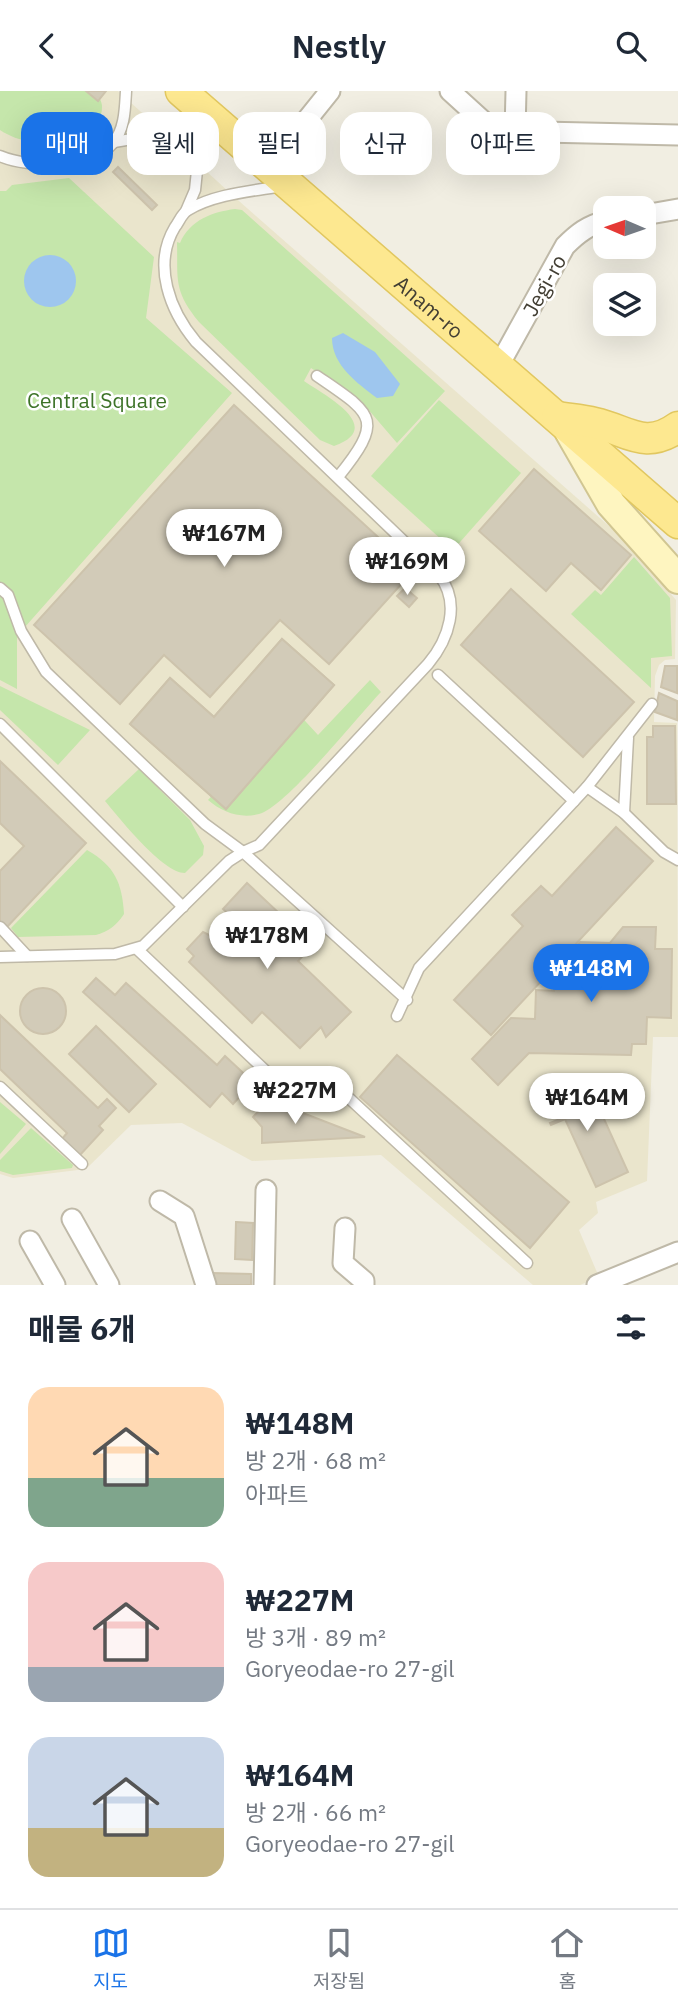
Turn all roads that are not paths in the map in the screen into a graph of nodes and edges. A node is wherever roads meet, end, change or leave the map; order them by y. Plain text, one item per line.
1 (126, 91) edge
2 (181, 91) edge
3 (330, 91) edge
4 (450, 91) edge
5 (516, 91) edge
6 (205, 112) edge
7 (473, 112) edge
8 (515, 112) edge
9 (219, 124) edge
10 (560, 133) edge
11 (678, 135) edge
12 (127, 140) edge
13 (114, 142) junction
14 (0, 156) edge
15 (197, 175) edge
16 (279, 176) junction
17 (678, 209) edge
18 (186, 211) junction
19 (656, 213) edge
20 (593, 225) edge
21 (498, 367) junction
22 (317, 376) dead end
23 (561, 421) junction
24 (678, 427) edge
25 (338, 477) junction
26 (678, 523) edge
27 (678, 579) edge
28 (0, 588) edge
29 (438, 675) dead end
30 (652, 704) dead end
31 (0, 724) edge
32 (628, 738) junction
33 (587, 787) junction
34 (574, 801) junction
35 (624, 813) junction
36 (243, 852) junction
37 (678, 860) edge
38 (183, 907) junction
39 (0, 927) edge
40 (136, 949) junction
41 (27, 956) junction
42 (0, 957) edge
43 (407, 1000) junction
44 (397, 1016) dead end
45 (0, 1087) edge
46 (82, 1164) dead end
47 (265, 1190) dead end
48 (160, 1201) dead end
49 (72, 1219) dead end
50 (345, 1228) dead end
51 (30, 1241) dead end
52 (678, 1252) edge
53 (527, 1263) dead end
54 (55, 1285) edge
55 (109, 1285) edge
56 (206, 1285) edge
57 (264, 1285) edge
58 (365, 1285) edge
59 (597, 1285) edge

1 - 13 lane
2 - 6 main road, Anam-ro
3 - 16 street
4 - 7 street
5 - 8 street
9 - 16 main road, Anam-ro
10 - 11 street
12 - 13 lane
13 - 14 lane
15 - 18 lane
16 - 18 lane
16 - 21 main road, Anam-ro
17 - 19 street
18 - 25 lane
20 - 21 street, Jegi-ro
21 - 23 main road, Anam-ro
22 - 25 lane
23 - 24 main road
23 - 26 main road, Anam-ro
23 - 27 main road
25 - 36 lane
28 - 36 lane
29 - 34 lane
30 - 32 lane
31 - 38 lane
32 - 33 lane
32 - 35 lane
33 - 34 lane
33 - 35 lane
34 - 43 lane
35 - 37 lane
36 - 38 lane
36 - 43 lane
38 - 40 lane
39 - 41 lane
40 - 41 lane
40 - 53 lane
41 - 42 lane
43 - 44 lane
45 - 46 lane
47 - 57 street
48 - 56 street
49 - 55 street
50 - 58 street
51 - 54 street
52 - 59 street

